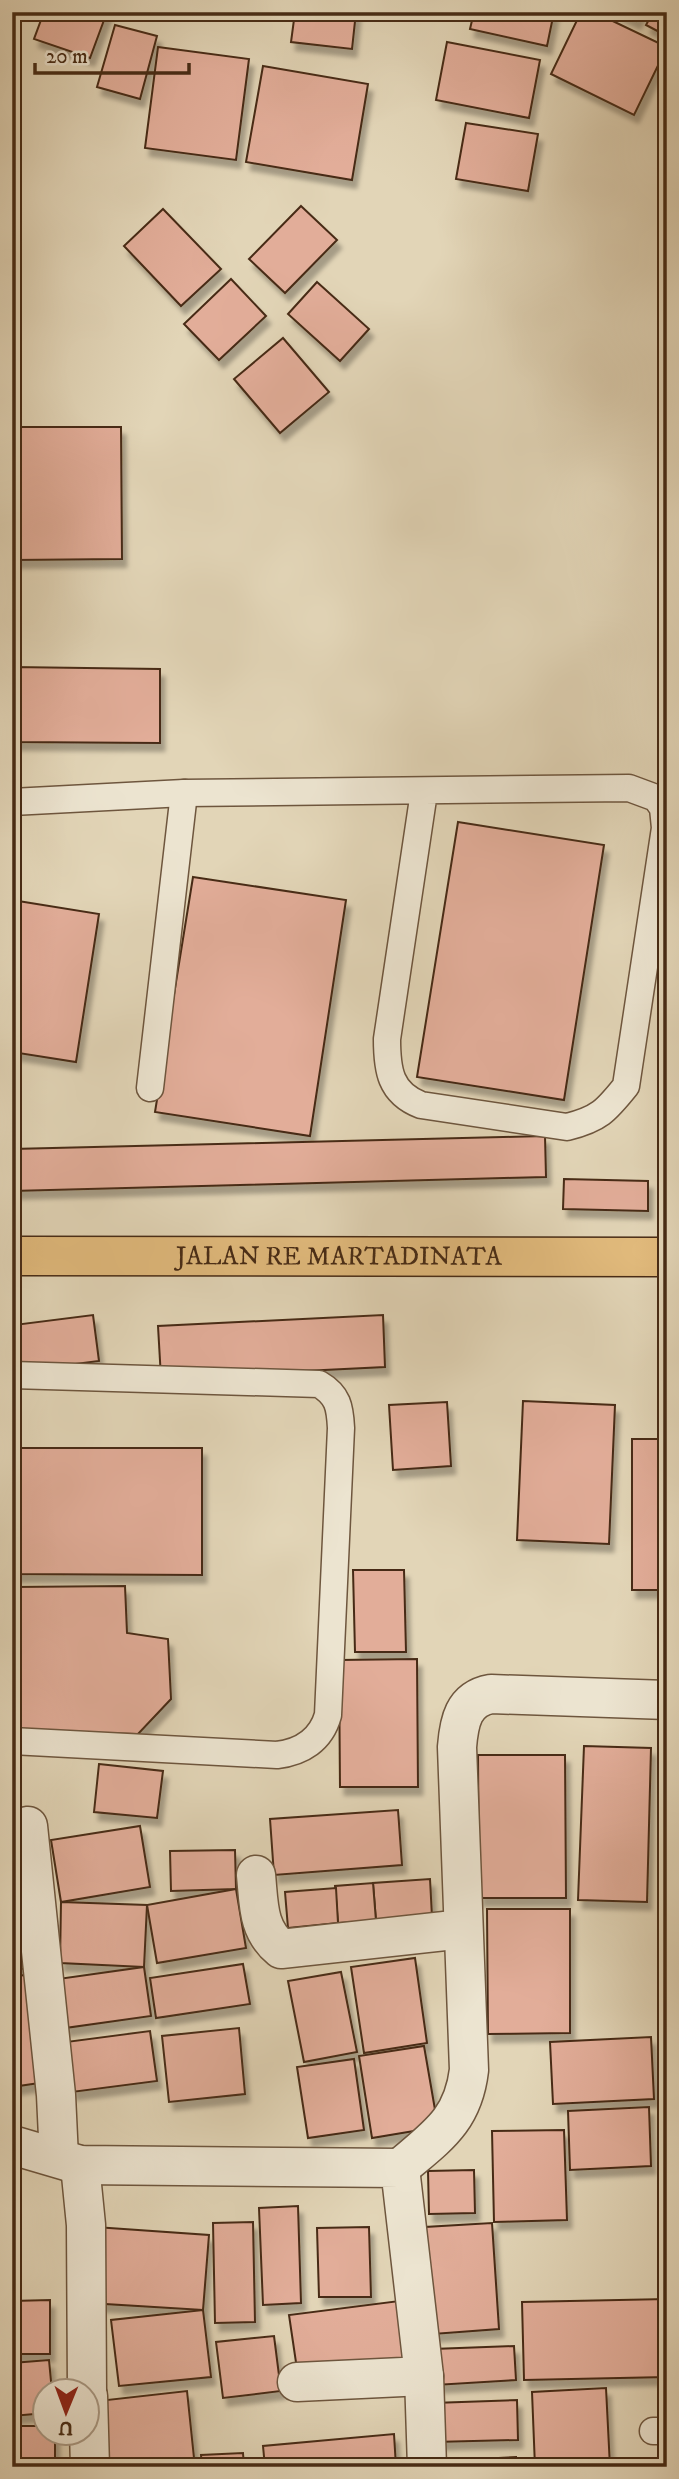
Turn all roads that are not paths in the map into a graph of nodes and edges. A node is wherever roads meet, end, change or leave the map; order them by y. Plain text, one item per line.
1 (424, 792) junction
2 (184, 793) junction
3 (12, 802) edge
4 (150, 1088) dead end
5 (12, 1256) edge
6 (667, 1257) edge
7 (12, 1375) edge
8 (667, 1700) edge
9 (12, 1741) edge
10 (28, 1826) dead end
11 (256, 1875) dead end
12 (463, 1929) junction
13 (12, 2145) edge
14 (69, 2162) junction
15 (400, 2168) junction
16 (424, 2376) junction
17 (87, 2378) edge
18 (298, 2382) dead end
19 (89, 2448) edge
20 (90, 2467) edge
21 (427, 2467) edge

1 - 1 lane
1 - 2 lane
2 - 3 lane
2 - 4 lane
5 - 6 highway, JALAN RE MARTADINATA
7 - 9 lane
8 - 12 street
10 - 14 street
11 - 12 street
12 - 15 street
13 - 14 street
14 - 15 street
14 - 17 street
15 - 16 street
16 - 18 street
16 - 21 street
19 - 20 street

